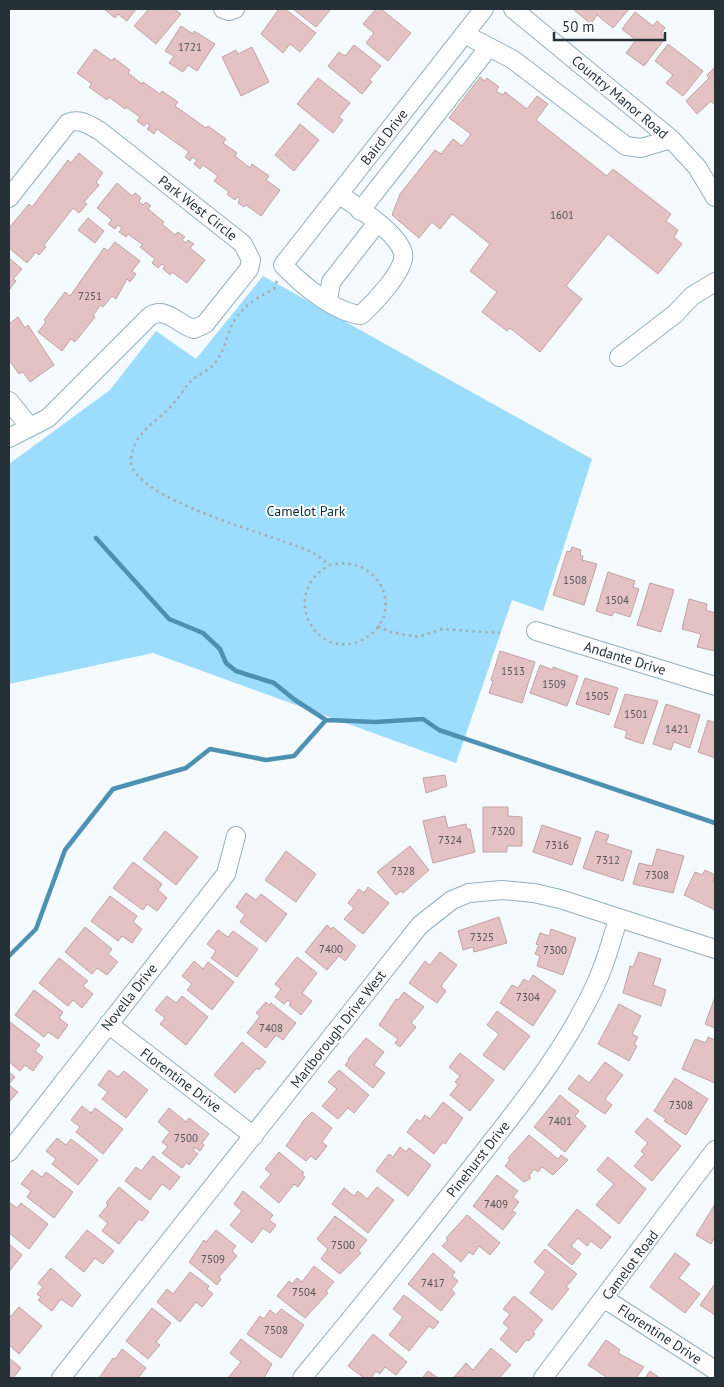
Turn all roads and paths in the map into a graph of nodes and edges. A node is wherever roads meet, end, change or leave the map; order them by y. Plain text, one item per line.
1 (223, 9) edge
2 (235, 9) edge
3 (484, 9) edge
4 (513, 9) edge
5 (464, 34) junction
6 (489, 47) junction
7 (671, 139) junction
8 (339, 194) junction
9 (715, 196) edge
10 (9, 198) edge
11 (360, 211) junction
12 (377, 224) junction
13 (283, 265) junction
14 (715, 282) edge
15 (328, 301) junction
16 (619, 357) dead end
17 (9, 402) edge
18 (30, 427) junction
19 (9, 438) edge
20 (330, 565) junction
21 (378, 626) junction
22 (536, 631) dead end
23 (500, 633) dead end
24 (715, 686) edge
25 (236, 836) dead end
26 (618, 919) junction
27 (715, 949) edge
28 (108, 1024) junction
29 (254, 1136) junction
30 (9, 1152) edge
31 (714, 1155) edge
32 (605, 1299) junction
33 (715, 1370) edge
34 (61, 1378) edge
35 (302, 1378) edge
36 (543, 1378) edge

1 - 2 street
3 - 5 street, Baird Drive
4 - 7 street, Country Manor Road
5 - 6 street
5 - 8 street, Baird Drive
6 - 7 street
6 - 11 street
7 - 9 street, Country Manor Road
8 - 11 street
8 - 13 street, Baird Drive
10 - 18 street, Park West Circle
11 - 12 street
12 - 15 street
12 - 15 street
13 - 15 street
13 - 20 path
14 - 16 street
17 - 18 street
18 - 19 street, Park West Circle
20 - 21 path
20 - 21 path
21 - 23 path
22 - 24 street, Andante Drive
25 - 28 street, Novella Drive
26 - 27 street, Marlborough Drive West
26 - 29 street, Marlborough Drive West
26 - 35 street, Pinehurst Drive
28 - 29 street, Florentine Drive
28 - 30 street, Novella Drive
29 - 34 street, Marlborough Drive West
31 - 32 street, Camelot Road
32 - 33 street, Florentine Drive
32 - 36 street, Camelot Road

